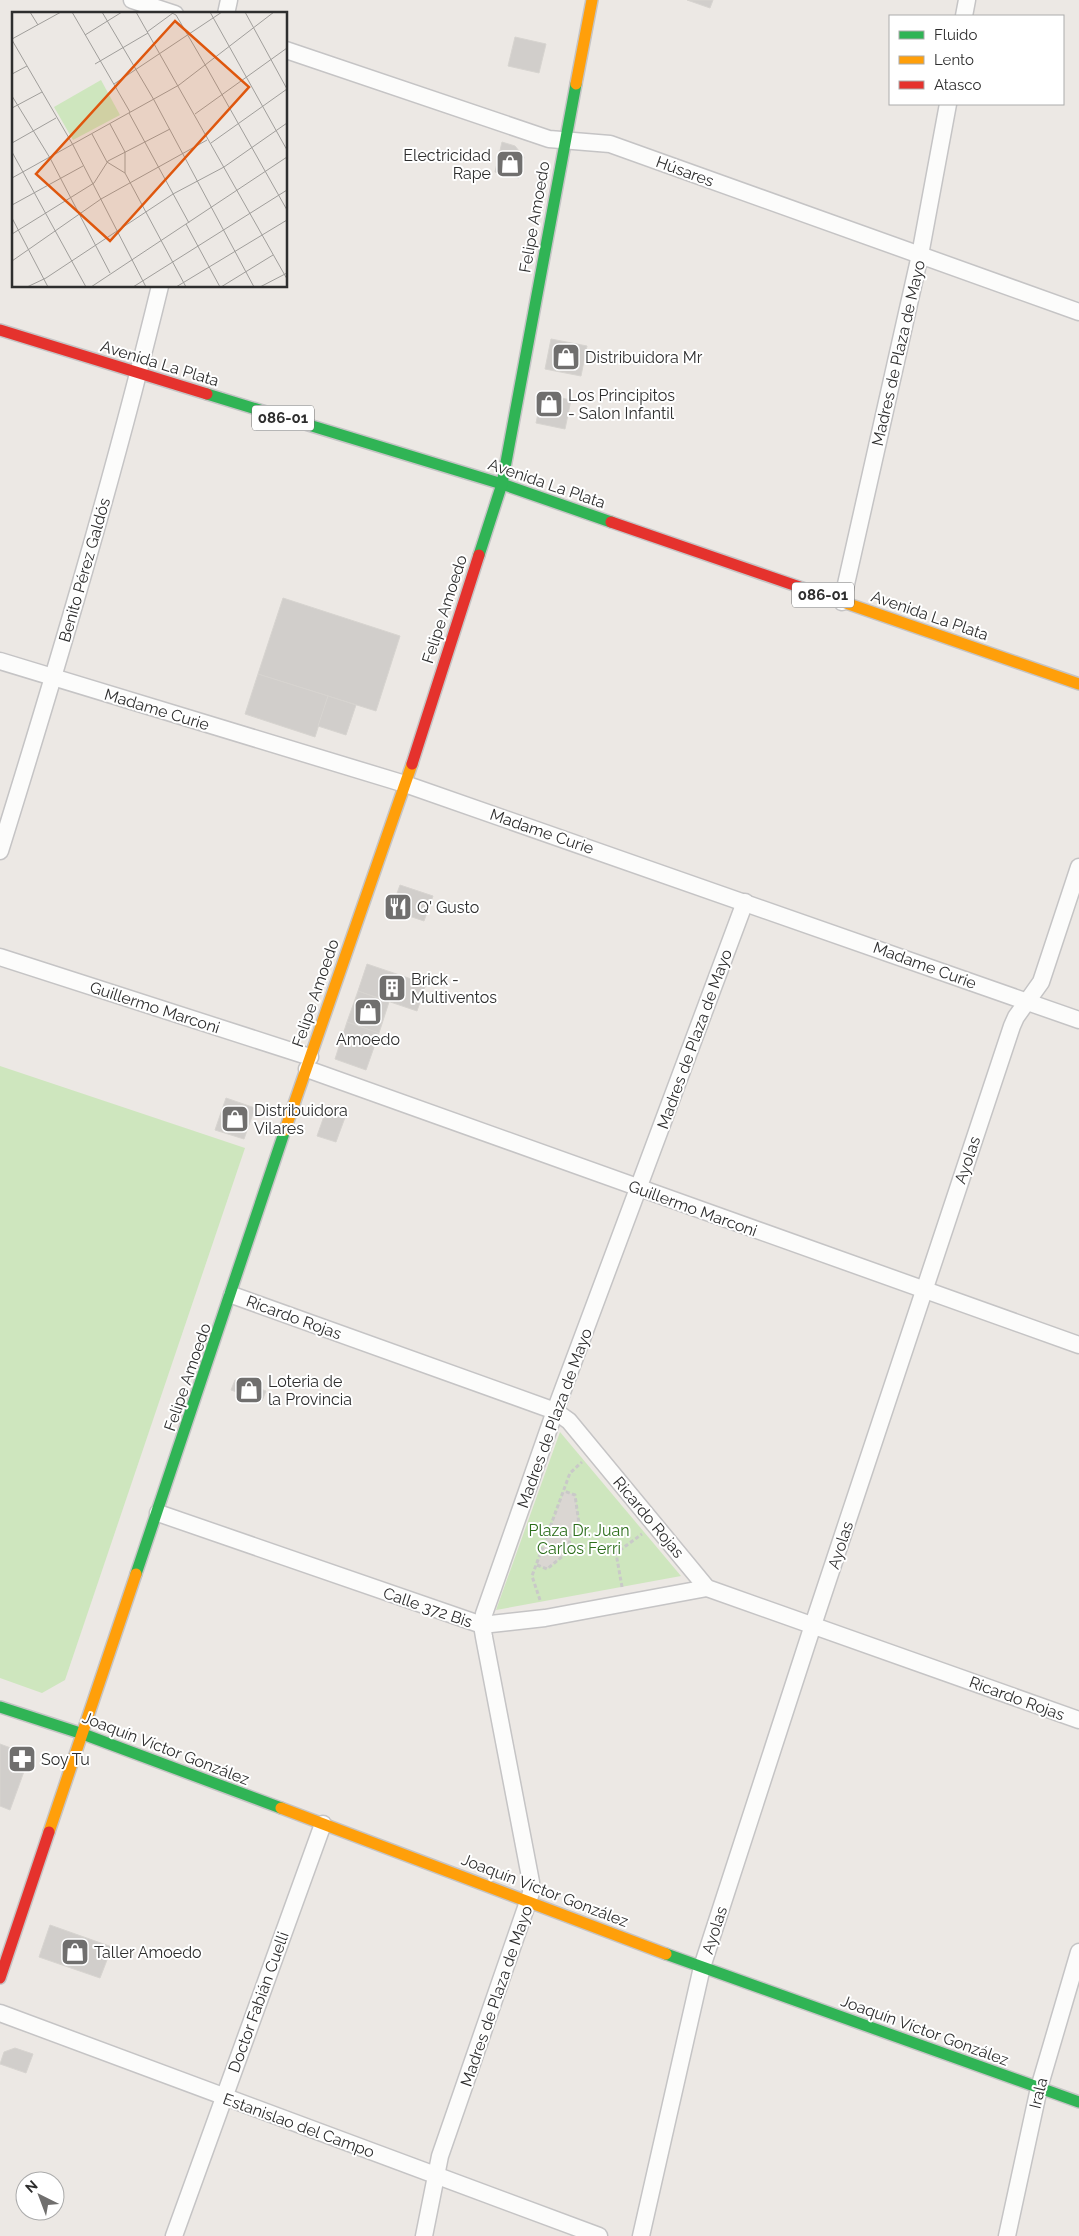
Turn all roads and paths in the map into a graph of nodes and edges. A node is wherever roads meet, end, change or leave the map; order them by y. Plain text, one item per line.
1 (132, 0) edge
2 (592, 0) edge
3 (967, 0) edge
4 (169, 12) edge
5 (964, 15) edge
6 (288, 51) edge
7 (948, 105) edge
8 (564, 140) junction
9 (920, 256) junction
10 (160, 288) edge
11 (1079, 312) edge
12 (0, 330) edge
13 (139, 374) junction
14 (502, 484) junction
15 (842, 602) junction
16 (0, 661) edge
17 (53, 678) junction
18 (1079, 684) edge
19 (405, 784) junction
20 (0, 851) edge
21 (1079, 867) edge
22 (745, 902) junction
23 (0, 957) edge
24 (1028, 1002) junction
25 (1079, 1020) edge
26 (309, 1063) junction
27 (639, 1188) junction
28 (924, 1290) junction
29 (232, 1294) junction
30 (1079, 1345) edge
31 (556, 1411) junction
32 (595, 1452) junction
33 (564, 1491) junction
34 (158, 1513) junction
35 (655, 1524) junction
36 (601, 1548) dead end
37 (616, 1553) junction
38 (537, 1565) junction
39 (707, 1588) junction
40 (626, 1602) junction
41 (545, 1618) junction
42 (482, 1625) junction
43 (813, 1625) junction
44 (0, 1707) edge
45 (1079, 1720) edge
46 (83, 1734) junction
47 (323, 1824) junction
48 (529, 1902) junction
49 (1079, 1952) edge
50 (702, 1967) junction
51 (0, 1978) edge
52 (0, 2013) edge
53 (1039, 2088) junction
54 (223, 2097) junction
55 (1079, 2102) edge
56 (435, 2175) junction
57 (174, 2236) edge
58 (424, 2236) edge
59 (599, 2236) edge
60 (641, 2236) edge
61 (1007, 2236) edge

1 - 4 street
2 - 8 main road, Felipe Amoedo
3 - 5 street
6 - 8 street, Húsares
7 - 9 street, Madres de Plaza de Mayo
8 - 9 street, Húsares
8 - 14 main road, Felipe Amoedo
9 - 11 street, Húsares
9 - 15 street, Madres de Plaza de Mayo
10 - 13 street, Benito Pérez Galdós
12 - 13 main road, Avenida La Plata / 086-01
13 - 14 main road, Avenida La Plata / 086-01
13 - 17 street, Benito Pérez Galdós
14 - 15 main road, Avenida La Plata / 086-01
14 - 19 main road, Felipe Amoedo
15 - 18 main road, Avenida La Plata / 086-01
16 - 17 street, Madame Curie
17 - 19 street, Madame Curie
17 - 20 street, Benito Pérez Galdós
19 - 22 street, Madame Curie
19 - 26 main road, Felipe Amoedo
21 - 24 street, Ayolas
22 - 24 street, Madame Curie
22 - 27 street, Madres de Plaza de Mayo
23 - 26 street, Guillermo Marconi
24 - 25 street, Madame Curie
24 - 28 street, Ayolas
26 - 27 street, Guillermo Marconi
26 - 29 main road, Felipe Amoedo
27 - 28 street, Guillermo Marconi
27 - 31 street, Madres de Plaza de Mayo
28 - 30 street, Guillermo Marconi
28 - 43 street, Ayolas
29 - 31 street, Ricardo Rojas
29 - 34 main road, Felipe Amoedo
31 - 32 street, Ricardo Rojas
31 - 42 street, Madres de Plaza de Mayo
32 - 33 path
32 - 35 street, Ricardo Rojas
33 - 38 path
33 - 38 path
34 - 42 street, Calle 372 Bis
34 - 46 main road, Felipe Amoedo
35 - 37 path
35 - 39 street, Ricardo Rojas
36 - 37 path
37 - 40 path
38 - 41 path
39 - 40 street, Calle 372 Bis
39 - 43 street, Ricardo Rojas
40 - 41 street, Calle 372 Bis
41 - 42 street, Calle 372 Bis
42 - 48 street, Madres de Plaza de Mayo
43 - 45 street, Ricardo Rojas
43 - 50 street, Ayolas
44 - 46 main road, Joaquín Víctor González
46 - 47 main road, Joaquín Víctor González
46 - 51 main road, Felipe Amoedo
47 - 48 main road, Joaquín Víctor González
47 - 54 street, Doctor Fabián Cuelli
48 - 50 main road, Joaquín Víctor González
48 - 56 street, Madres de Plaza de Mayo
49 - 53 street, Irala
50 - 53 main road, Joaquín Víctor González
50 - 60 street, Ayolas
52 - 54 street, Estanislao del Campo
53 - 55 main road, Joaquín Víctor González
53 - 61 street, Irala
54 - 56 street, Estanislao del Campo
54 - 57 street, Doctor Fabián Cuelli
56 - 58 street, Madres de Plaza de Mayo
56 - 59 street, Estanislao del Campo

